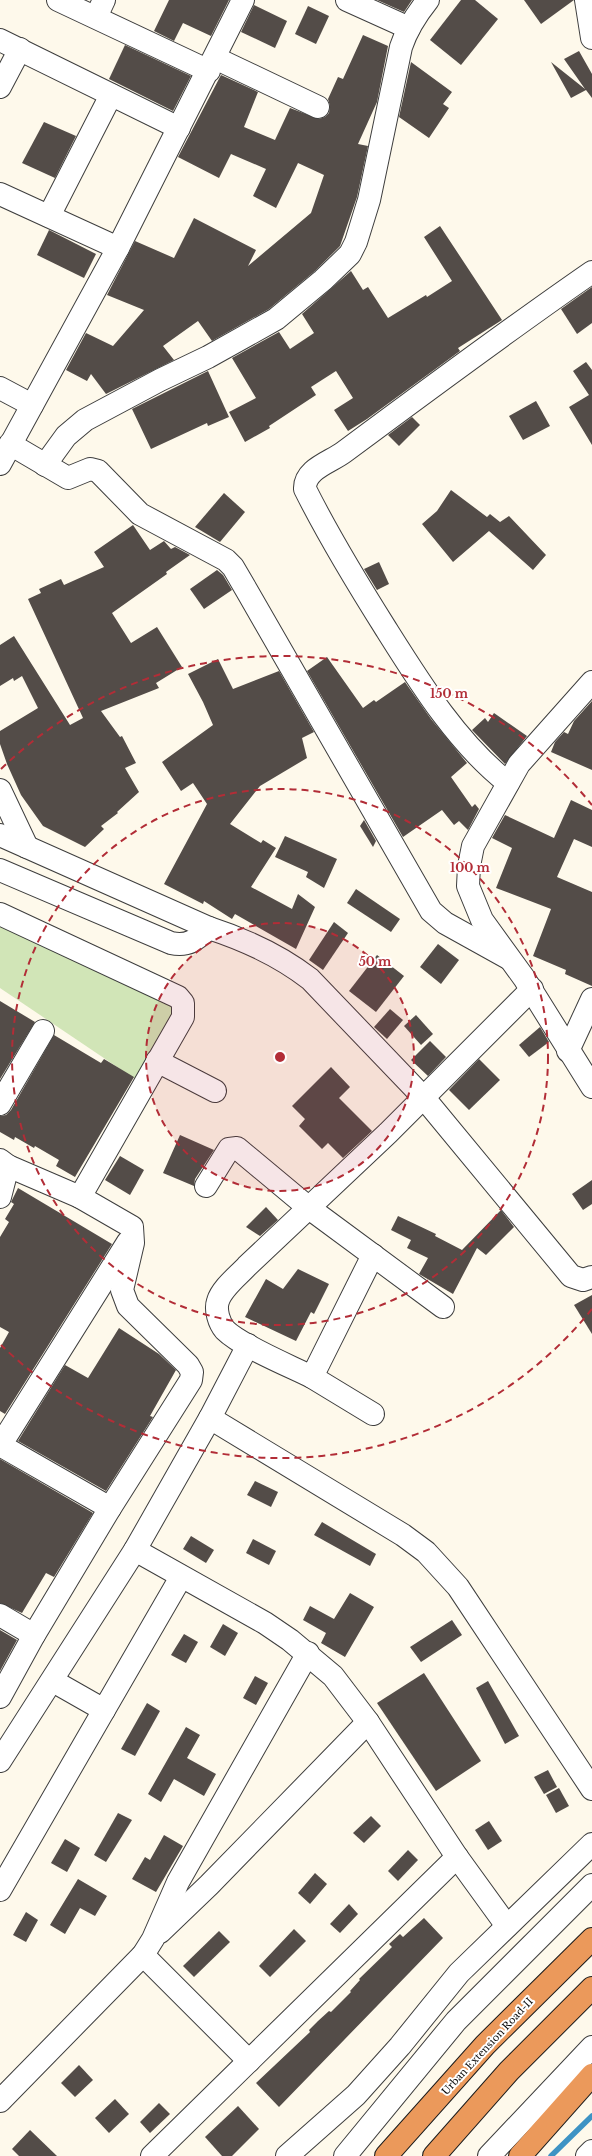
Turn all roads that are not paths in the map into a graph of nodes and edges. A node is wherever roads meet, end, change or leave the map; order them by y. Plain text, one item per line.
1 (58, 0) edge
2 (243, 0) edge
3 (347, 0) edge
4 (428, 0) edge
5 (586, 0) edge
6 (100, 9) edge
7 (409, 28) junction
8 (592, 38) edge
9 (0, 40) edge
10 (20, 49) junction
11 (212, 64) junction
12 (0, 87) edge
13 (112, 95) junction
14 (318, 107) dead end
15 (179, 128) junction
16 (0, 194) edge
17 (49, 216) junction
18 (118, 248) junction
19 (592, 272) edge
20 (0, 388) edge
21 (32, 405) junction
22 (10, 444) junction
23 (0, 464) edge
24 (45, 465) junction
25 (592, 682) edge
26 (508, 784) junction
27 (0, 790) edge
28 (0, 835) edge
29 (34, 850) junction
30 (0, 870) edge
31 (26, 882) junction
32 (0, 914) edge
33 (209, 928) junction
34 (508, 958) junction
35 (532, 989) junction
36 (592, 999) edge
37 (43, 1031) dead end
38 (568, 1051) junction
39 (157, 1061) junction
40 (592, 1087) edge
41 (215, 1091) dead end
42 (424, 1098) junction
43 (0, 1104) edge
44 (4, 1163) edge
45 (206, 1186) dead end
46 (0, 1197) edge
47 (80, 1197) junction
48 (309, 1208) junction
49 (134, 1234) junction
50 (373, 1255) junction
51 (592, 1277) edge
52 (443, 1307) dead end
53 (248, 1344) junction
54 (312, 1377) junction
55 (373, 1414) dead end
56 (210, 1418) junction
57 (0, 1445) edge
58 (110, 1508) junction
59 (135, 1550) junction
60 (181, 1577) junction
61 (0, 1615) edge
62 (34, 1635) junction
63 (308, 1653) junction
64 (52, 1681) junction
65 (0, 1696) edge
66 (104, 1710) junction
67 (368, 1722) junction
68 (0, 1761) edge
69 (592, 1790) edge
70 (592, 1844) edge
71 (457, 1857) junction
72 (592, 1885) edge
73 (0, 1890) edge
74 (507, 1926) junction
75 (592, 1939) edge
76 (148, 1947) junction
77 (592, 1988) edge
78 (592, 2047) edge
79 (249, 2060) junction
80 (592, 2075) edge
81 (0, 2101) edge
82 (592, 2151) edge
83 (152, 2156) edge
84 (287, 2156) edge
85 (345, 2156) edge
86 (386, 2156) edge
87 (434, 2156) edge
88 (489, 2156) edge
89 (520, 2156) edge
90 (587, 2156) edge

1 - 6 street
2 - 11 street
3 - 7 street
4 - 7 street
5 - 8 street
6 - 11 street
7 - 24 street
9 - 10 street
10 - 12 street
10 - 13 street
11 - 14 street
11 - 15 street
13 - 15 street
13 - 17 street
15 - 18 street
16 - 17 street
17 - 18 street
18 - 21 street
19 - 26 street
20 - 21 street
21 - 22 street
22 - 23 street
22 - 24 street
24 - 34 street
25 - 26 street
26 - 34 street
27 - 29 street
28 - 29 street
29 - 31 street
29 - 33 street
30 - 31 street
31 - 33 street
32 - 39 street
33 - 42 street
34 - 35 street
35 - 38 street
35 - 42 street
36 - 38 street
37 - 43 street
38 - 40 street
39 - 41 street
39 - 47 street
42 - 48 street
42 - 51 street
44 - 46 street
44 - 47 street
45 - 48 street
47 - 49 street
48 - 50 street
48 - 53 street
49 - 57 street
49 - 58 street
50 - 52 street
50 - 54 street
53 - 54 street
53 - 56 street
54 - 55 street
56 - 59 street
56 - 69 street
57 - 58 street
58 - 62 street
59 - 60 street
59 - 64 street
60 - 63 street
60 - 66 street
61 - 62 street
62 - 65 street
63 - 67 street
63 - 76 street
64 - 66 street
64 - 68 street
66 - 73 street
67 - 71 street
67 - 76 street
70 - 74 street
71 - 74 street
71 - 79 street
72 - 85 street
74 - 84 street
75 - 86 highway, Urban Extension Road-II
76 - 79 street
76 - 81 street
77 - 87 highway
78 - 88 street
79 - 83 street
80 - 89 highway
82 - 90 street

